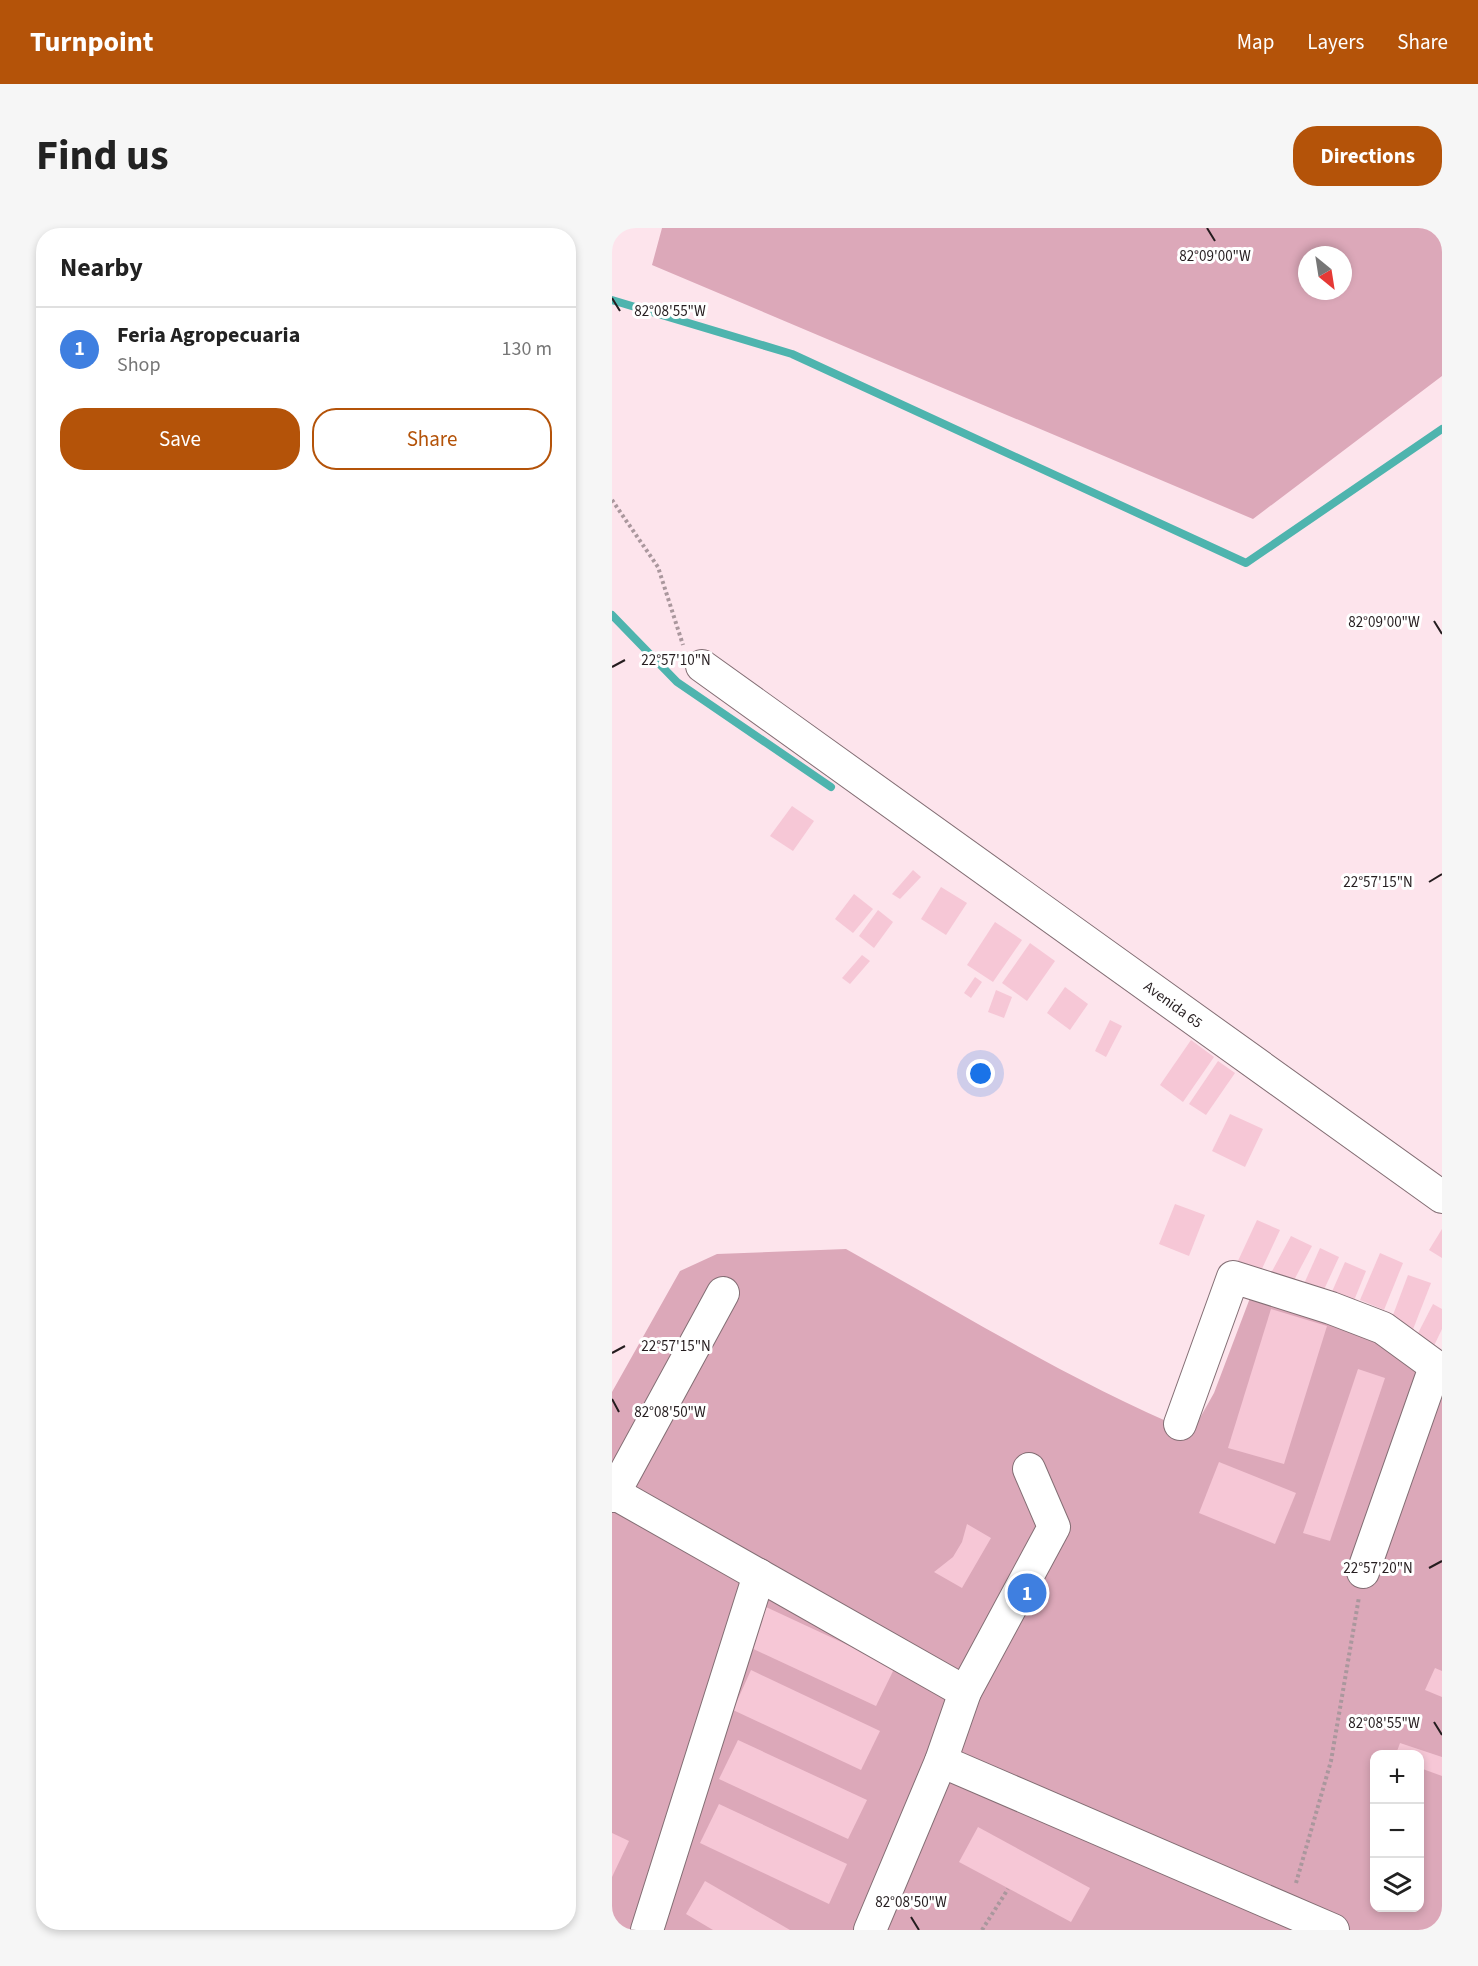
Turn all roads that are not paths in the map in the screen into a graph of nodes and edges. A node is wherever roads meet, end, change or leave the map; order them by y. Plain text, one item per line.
1 (702, 666) road end
2 (1442, 1197) edge
3 (723, 1293) dead end
4 (1438, 1369) edge
5 (1180, 1424) dead end
6 (1029, 1469) dead end
7 (613, 1495) edge
8 (1363, 1572) road end
9 (759, 1575) junction
10 (965, 1692) junction
11 (941, 1761) junction
12 (1286, 1920) edge
13 (647, 1930) edge
14 (870, 1930) edge
15 (1333, 1930) edge

1 - 2 street, Avenida 65
3 - 7 street
4 - 5 street
4 - 8 street
6 - 10 street
7 - 9 street
9 - 10 street
9 - 13 street
10 - 11 street
11 - 12 street
11 - 14 street
12 - 15 street

